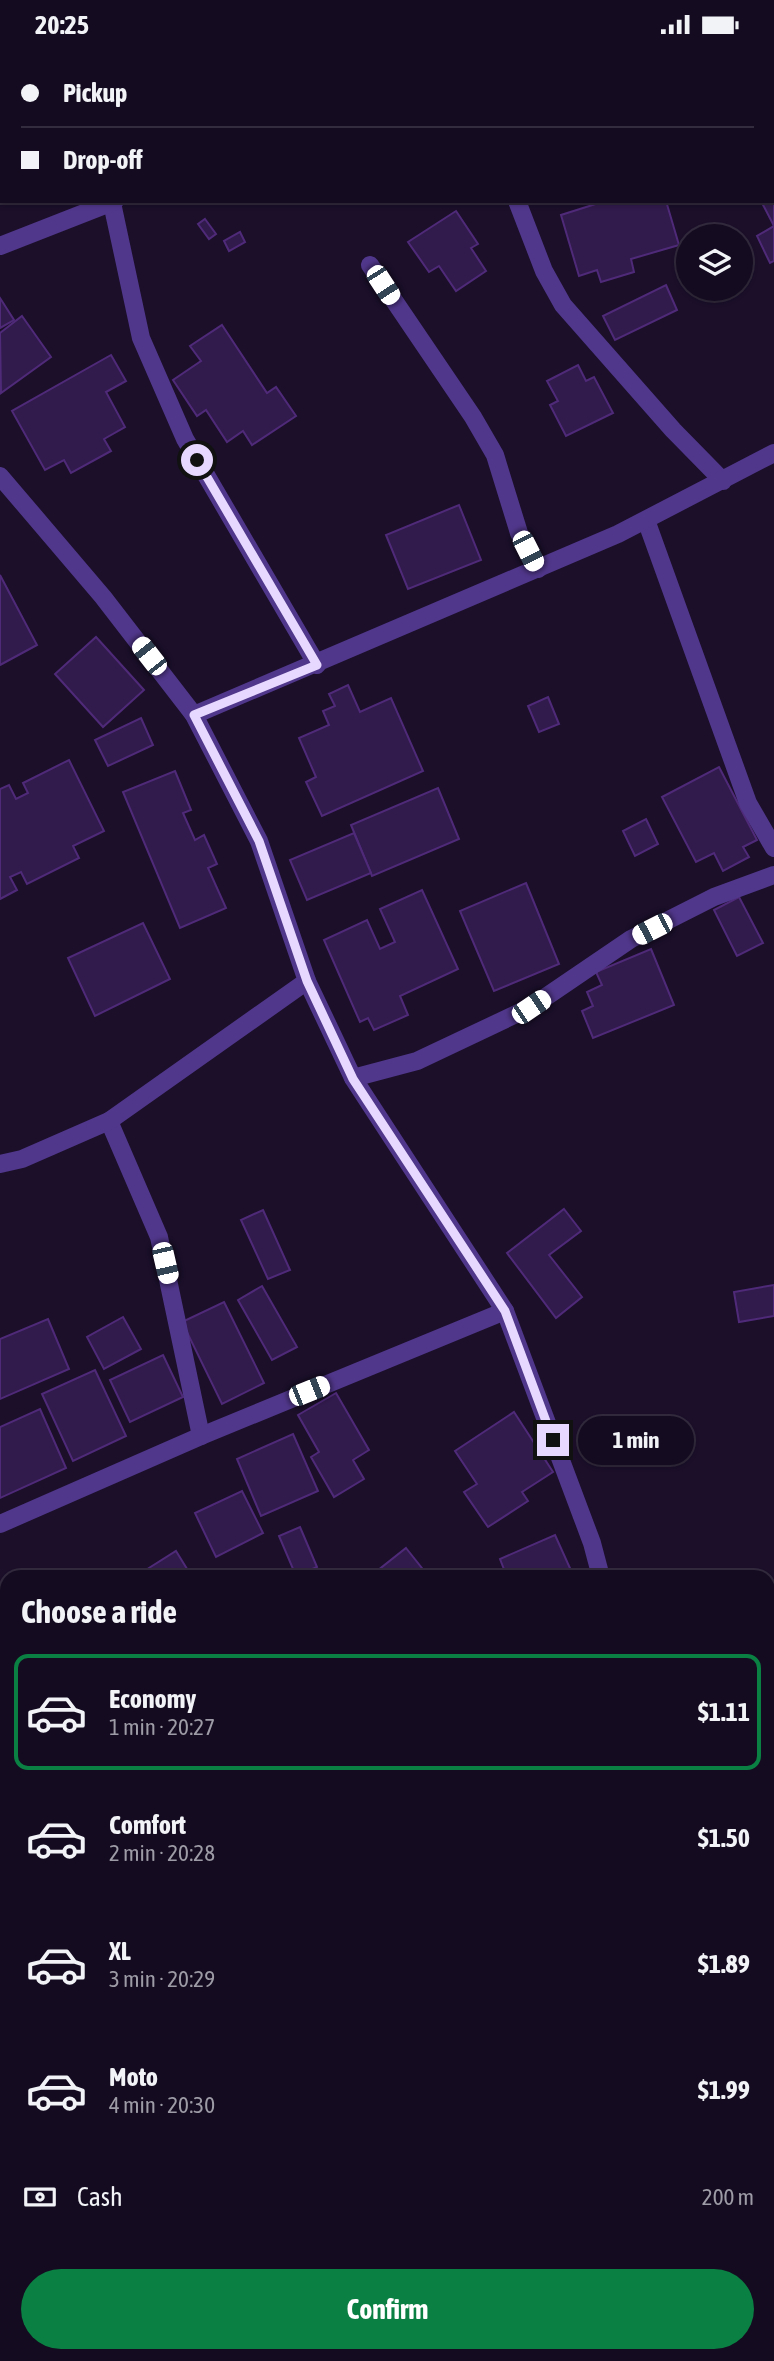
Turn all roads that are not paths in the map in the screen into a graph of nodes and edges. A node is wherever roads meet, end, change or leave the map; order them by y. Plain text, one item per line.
1 (110, 203) edge
2 (113, 203) edge
3 (518, 203) edge
4 (0, 246) edge
5 (370, 265) dead end
6 (774, 453) edge
7 (0, 477) edge
8 (723, 481) junction
9 (646, 520) junction
10 (538, 569) junction
11 (317, 665) junction
12 (194, 715) junction
13 (774, 848) edge
14 (774, 875) edge
15 (307, 981) junction
16 (353, 1079) junction
17 (109, 1121) junction
18 (0, 1164) edge
19 (505, 1311) junction
20 (201, 1436) junction
21 (0, 1524) edge
22 (599, 1570) edge

1 - 4 street
2 - 11 street
3 - 8 street
5 - 10 street
6 - 8 street
7 - 12 street
8 - 9 street
9 - 10 street
9 - 13 street
10 - 11 street
11 - 12 street
12 - 15 street
14 - 16 street
15 - 16 street
15 - 17 street
16 - 19 street
17 - 18 street
17 - 20 street
19 - 20 street
19 - 22 street
20 - 21 street

